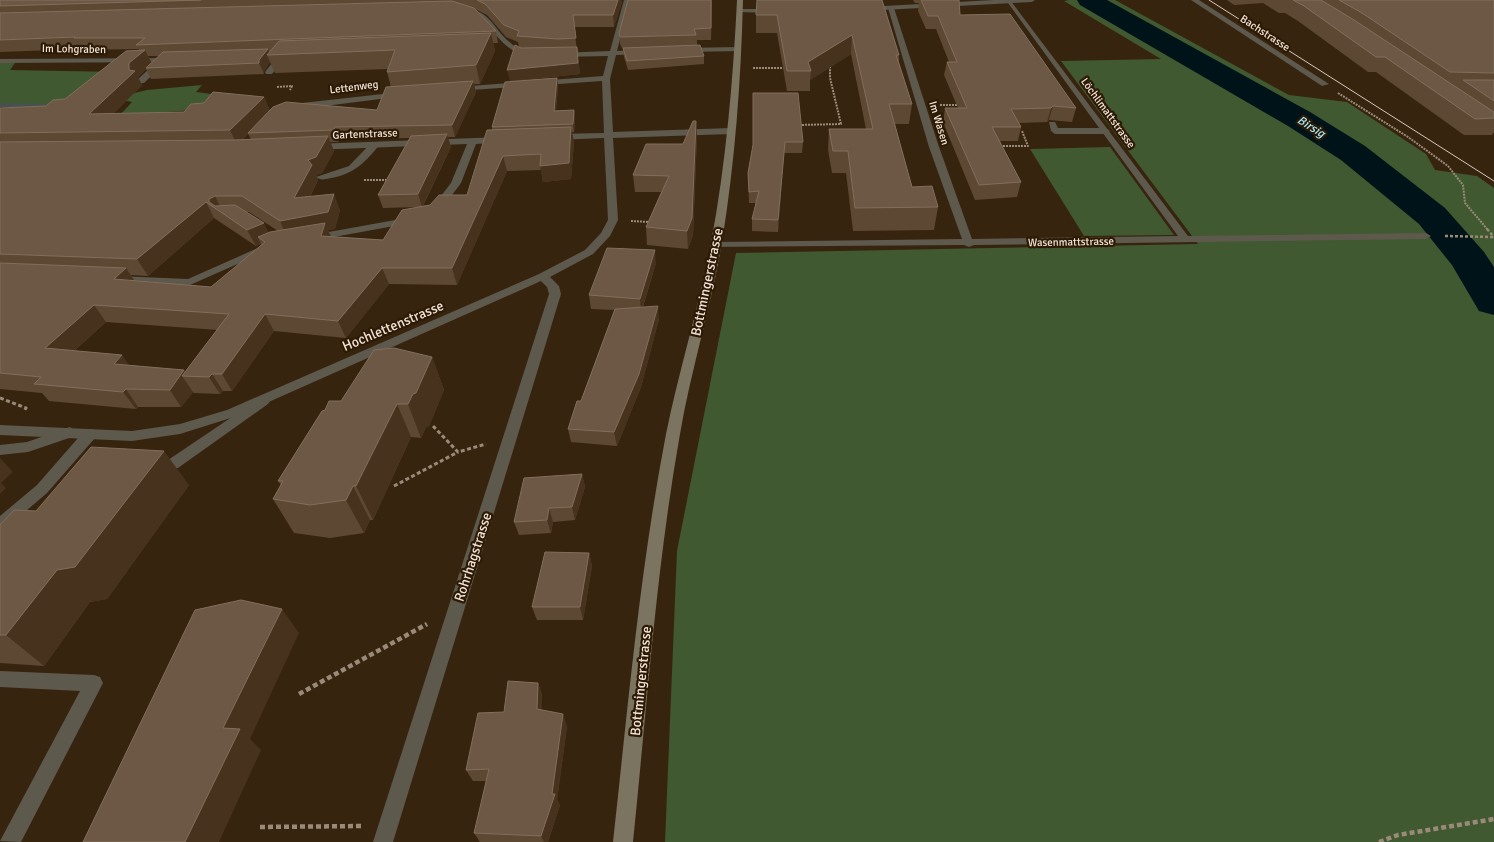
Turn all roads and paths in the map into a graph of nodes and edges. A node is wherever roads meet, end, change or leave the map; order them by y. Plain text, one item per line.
1 (627, 0) edge
2 (740, 0) edge
3 (923, 0) edge
4 (1032, 0) edge
5 (1194, 0) edge
6 (1010, 2) junction
7 (454, 6) edge
8 (929, 7) junction
9 (890, 8) junction
10 (860, 9) edge
11 (781, 10) edge
12 (740, 11) junction
13 (498, 47) dead end
14 (507, 47) junction
15 (738, 49) junction
16 (677, 50) edge
17 (650, 52) edge
18 (612, 54) junction
19 (294, 55) edge
20 (542, 55) edge
21 (552, 55) edge
22 (272, 56) edge
23 (282, 56) junction
24 (165, 60) junction
25 (184, 60) edge
26 (0, 61) edge
27 (830, 61) edge
28 (737, 68) junction
29 (786, 68) edge
30 (822, 69) edge
31 (830, 69) junction
32 (269, 72) edge
33 (606, 78) junction
34 (141, 80) dead end
35 (1324, 84) joint
36 (450, 90) edge
37 (411, 93) edge
38 (922, 105) junction
39 (959, 105) edge
40 (286, 110) edge
41 (1052, 124) edge
42 (791, 125) edge
43 (731, 131) junction
44 (1022, 131) dead end
45 (1106, 131) junction
46 (608, 135) junction
47 (540, 138) edge
48 (511, 139) edge
49 (473, 141) junction
50 (375, 144) junction
51 (1000, 146) edge
52 (299, 147) edge
53 (321, 177) dead end
54 (613, 220) junction
55 (652, 222) edge
56 (1431, 236) joint
57 (1494, 237) edge
58 (305, 239) edge
59 (1186, 240) junction
60 (280, 243) edge
61 (969, 244) junction
62 (716, 245) junction
63 (543, 276) junction
64 (103, 279) edge
65 (270, 396) junction
66 (433, 426) dead end
67 (0, 430) edge
68 (70, 432) junction
69 (90, 434) junction
70 (511, 438) junction
71 (0, 450) edge
72 (458, 452) junction
73 (173, 464) dead end
74 (394, 486) dead end
75 (0, 525) edge
76 (456, 608) junction
77 (0, 679) edge
78 (299, 694) dead end
79 (1494, 819) edge
80 (388, 826) junction
81 (260, 827) dead end
82 (10, 842) edge
83 (383, 842) edge
84 (623, 842) edge
85 (1379, 842) edge

1 - 18 street
2 - 12 main road, Bottmingerstrasse
3 - 8 street
4 - 6 street
5 - 35 street, Bachstrasse
6 - 8 street
6 - 45 street, Löchlimattstrasse
7 - 14 street
8 - 9 street
9 - 10 street
9 - 38 street, Im Wasen
11 - 12 street
12 - 15 main road, Bottmingerstrasse
13 - 14 street
14 - 20 street
15 - 16 street
15 - 28 main road, Bottmingerstrasse
17 - 18 street
18 - 21 street
18 - 33 street
19 - 23 street
22 - 23 street
23 - 32 street
24 - 25 street, Im Lohgraben
24 - 26 street, Im Lohgraben
24 - 34 street
27 - 31 path
28 - 29 path
28 - 43 main road, Bottmingerstrasse
30 - 31 path
31 - 42 path
33 - 36 street
33 - 46 street
35 - 57 path
37 - 40 street, Lettenweg
38 - 39 path
38 - 61 street, Im Wasen
41 - 45 street
43 - 46 street
43 - 62 main road, Bottmingerstrasse
44 - 51 path
45 - 59 street, Löchlimattstrasse
46 - 47 street
46 - 54 street
48 - 49 street, Gartenstrasse
49 - 50 street, Gartenstrasse
49 - 58 street
50 - 52 street, Gartenstrasse
50 - 53 street
54 - 55 path
54 - 63 street, Hochlettenstrasse
56 - 57 path
56 - 59 street, Wasenmattstrasse
59 - 61 street, Wasenmattstrasse
60 - 64 street
61 - 62 street, Wasenmattstrasse
62 - 84 main road, Bottmingerstrasse
63 - 65 street, Hochlettenstrasse
63 - 70 street, Rohrhagstrasse
65 - 69 street, Hochlettenstrasse
65 - 73 street
66 - 72 path
67 - 68 street, Hochlettenstrasse
68 - 69 street, Hochlettenstrasse
68 - 71 street
69 - 75 street
70 - 72 path
70 - 76 street, Rohrhagstrasse
72 - 74 path
76 - 78 path
76 - 80 street, Rohrhagstrasse
77 - 82 street
79 - 85 path
80 - 81 path
80 - 83 street, Rohrhagstrasse

